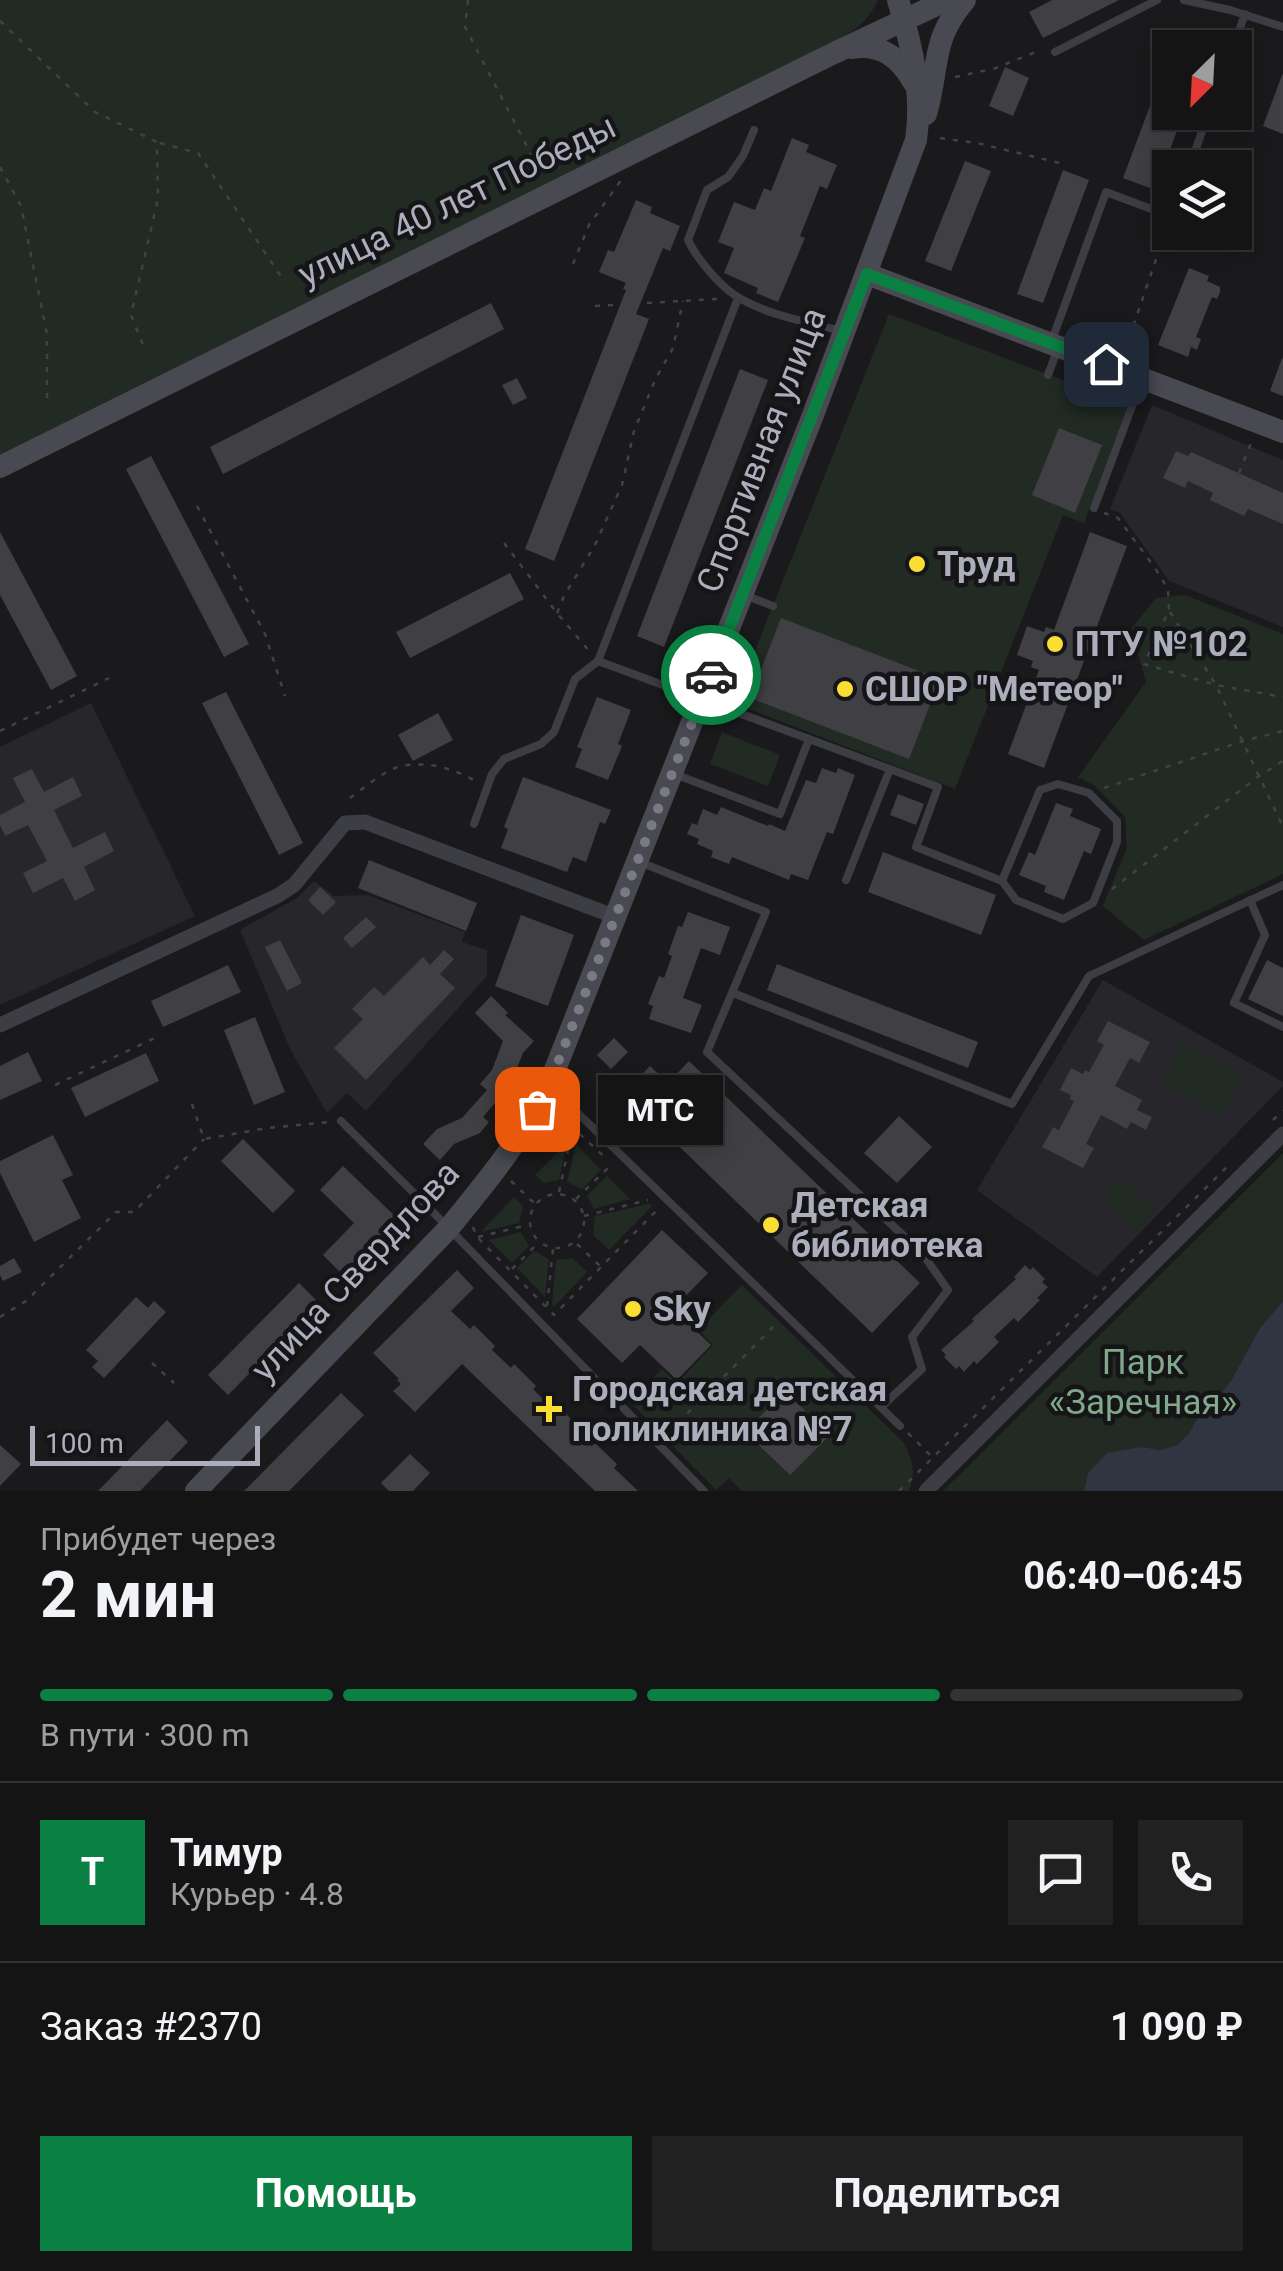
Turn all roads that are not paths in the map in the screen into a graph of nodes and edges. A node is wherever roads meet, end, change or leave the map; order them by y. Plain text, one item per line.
1 (886, 0) edge
2 (947, 0) edge
3 (965, 0) edge
4 (1157, 0) edge
5 (1184, 0) edge
6 (1232, 5) edge
7 (901, 10) edge
8 (1245, 14) junction
9 (1283, 27) edge
10 (1239, 30) edge
11 (1055, 52) road end
12 (834, 53) junction
13 (920, 101) junction
14 (754, 130) dead end
15 (928, 139) junction
16 (1152, 210) edge
17 (867, 274) junction
18 (738, 298) junction
19 (845, 332) junction
20 (1055, 344) junction
21 (1048, 375) dead end
22 (1142, 378) junction
23 (1283, 432) edge
24 (0, 467) edge
25 (1094, 508) road end
26 (743, 594) junction
27 (772, 606) dead end
28 (598, 661) junction
29 (702, 699) junction
30 (810, 738) junction
31 (890, 768) junction
32 (673, 773) junction
33 (474, 824) dead end
34 (638, 862) junction
35 (846, 880) dead end
36 (1002, 881) junction
37 (1283, 884) edge
38 (1250, 900) junction
39 (616, 917) junction
40 (732, 993) junction
41 (0, 1024) edge
42 (1283, 1026) edge
43 (549, 1085) junction
44 (341, 1122) road end
45 (1276, 1129) edge
46 (448, 1230) junction
47 (881, 1407) junction
48 (900, 1426) road end
49 (196, 1491) edge
50 (704, 1491) edge
51 (926, 1491) edge

1 - 12 main road
2 - 7 main road, улица 40 лет Победы
3 - 15 main road
4 - 11 lane
5 - 6 lane
6 - 8 lane
7 - 12 main road, улица 40 лет Победы
7 - 13 main road, Спортивная улица
8 - 9 lane
8 - 10 lane
12 - 13 main road
12 - 24 main road, улица 40 лет Победы
13 - 15 main road, Спортивная улица
14 - 18 lane
15 - 17 main road, Спортивная улица
16 - 20 lane
17 - 19 main road, Спортивная улица
17 - 20 main road
18 - 19 lane
18 - 28 lane
19 - 26 main road, Спортивная улица
20 - 21 lane
20 - 22 main road
22 - 23 main road
22 - 25 lane
26 - 27 lane
26 - 29 main road, Спортивная улица
28 - 29 lane
28 - 33 lane
29 - 30 lane
29 - 32 main road, Спортивная улица
30 - 31 lane
30 - 32 lane
31 - 35 lane
31 - 36 lane
32 - 34 main road, Спортивная улица
34 - 39 main road, Спортивная улица
34 - 40 lane
36 - 36 lane
37 - 38 lane
38 - 40 lane
38 - 42 lane
39 - 41 street
39 - 43 main road, Спортивная улица
40 - 47 lane
43 - 46 main road, улица Свердлова
43 - 47 lane
44 - 46 lane
45 - 51 street
46 - 49 main road, улица Свердлова
46 - 50 lane
47 - 48 lane

